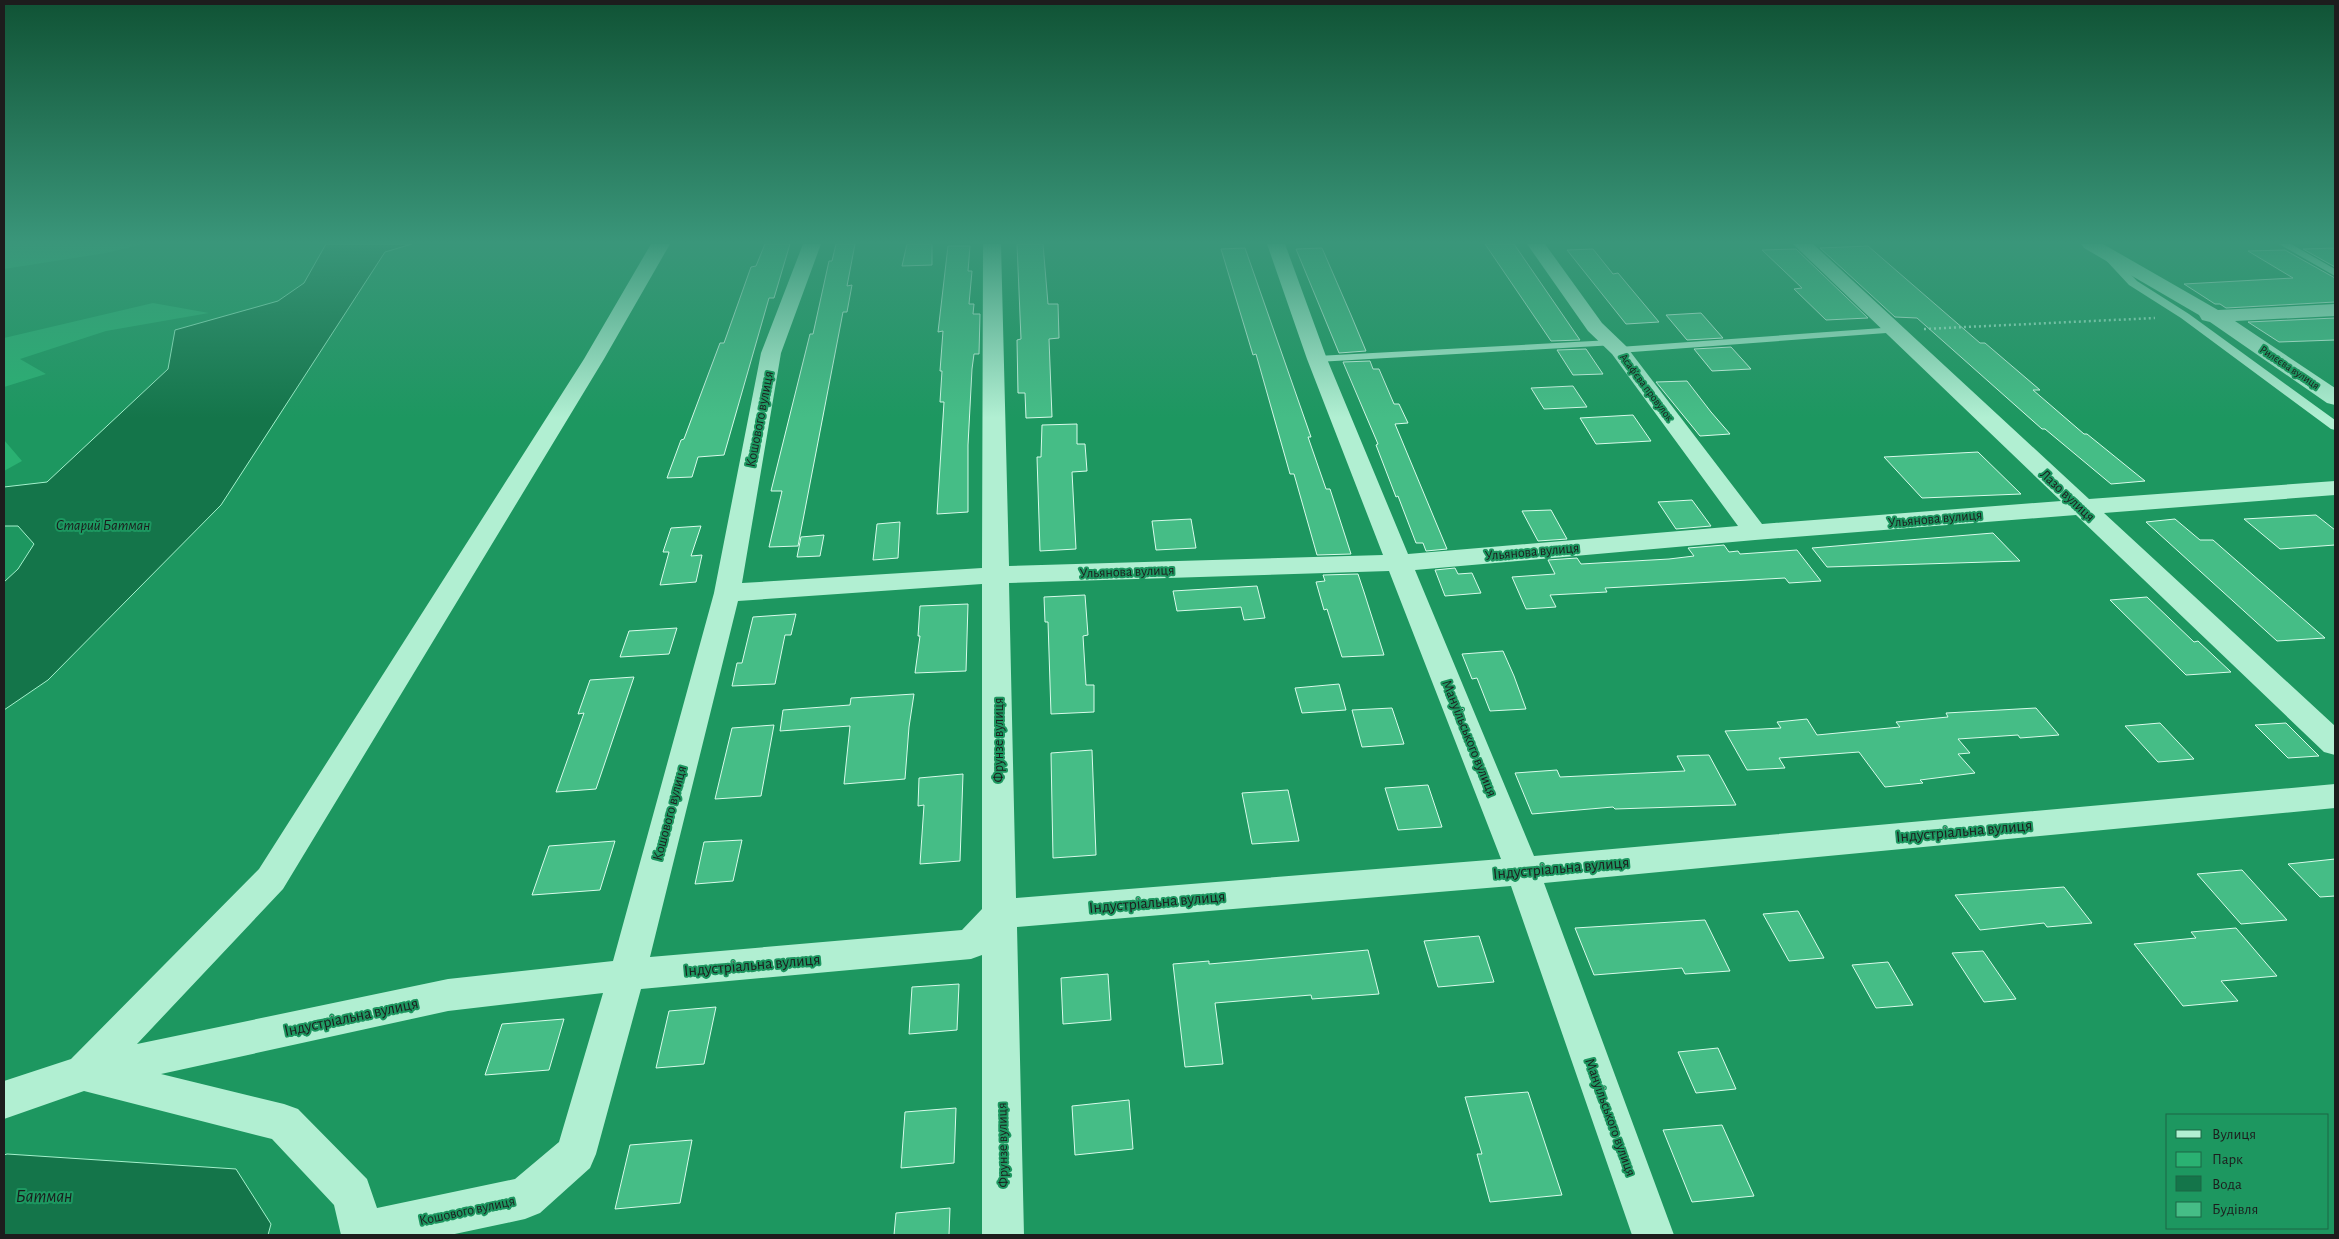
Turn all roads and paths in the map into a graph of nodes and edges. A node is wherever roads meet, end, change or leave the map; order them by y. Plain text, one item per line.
1 (626, 302) edge
2 (790, 302) edge
3 (992, 302) edge
4 (1297, 302) edge
5 (1577, 302) edge
6 (1865, 302) edge
7 (2163, 302) edge
8 (2188, 302) edge
9 (2335, 310) edge
10 (2185, 316) junction
11 (2213, 316) junction
12 (1896, 330) junction
13 (1615, 346) junction
14 (1318, 359) junction
15 (2335, 398) edge
16 (2335, 426) edge
17 (2335, 488) edge
18 (2080, 506) junction
19 (1755, 532) junction
20 (1400, 563) junction
21 (997, 575) junction
22 (727, 593) junction
23 (2335, 744) edge
24 (2335, 796) edge
25 (1523, 871) junction
26 (999, 914) junction
27 (627, 975) junction
28 (84, 1073) junction
29 (4, 1100) edge
30 (361, 1234) edge
31 (1003, 1235) edge
32 (1653, 1235) edge

1 - 28 street
2 - 22 street, Кошового вулиця
3 - 21 street, Фрунзе вулиця
4 - 14 street, Мануільського вулиця
5 - 13 street, Асаф’єва провулок
6 - 12 street, Лазо вулиця
7 - 10 lane
8 - 11 street, Рилєєва вулиця
9 - 11 street
10 - 11 street
10 - 12 path
10 - 16 lane
11 - 15 street, Рилєєва вулиця
12 - 13 lane
12 - 18 street, Лазо вулиця
13 - 14 lane
13 - 19 street, Асаф’єва провулок
14 - 20 street, Мануільського вулиця
17 - 18 street, Ульянова вулиця
18 - 19 street, Ульянова вулиця
18 - 23 street, Лазо вулиця
19 - 20 street, Ульянова вулиця
20 - 21 street, Ульянова вулиця
20 - 25 street, Мануільського вулиця
21 - 22 street, Ульянова вулиця
21 - 26 street, Фрунзе вулиця
22 - 27 street, Кошового вулиця
24 - 25 street, Індустріальна вулиця
25 - 26 street, Індустріальна вулиця
25 - 32 street, Мануільського вулиця
26 - 27 street, Індустріальна вулиця
26 - 31 street, Фрунзе вулиця
27 - 28 street, Індустріальна вулиця
27 - 30 street, Кошового вулиця
28 - 29 street, Індустріальна вулиця
28 - 30 street, Кошового вулиця

